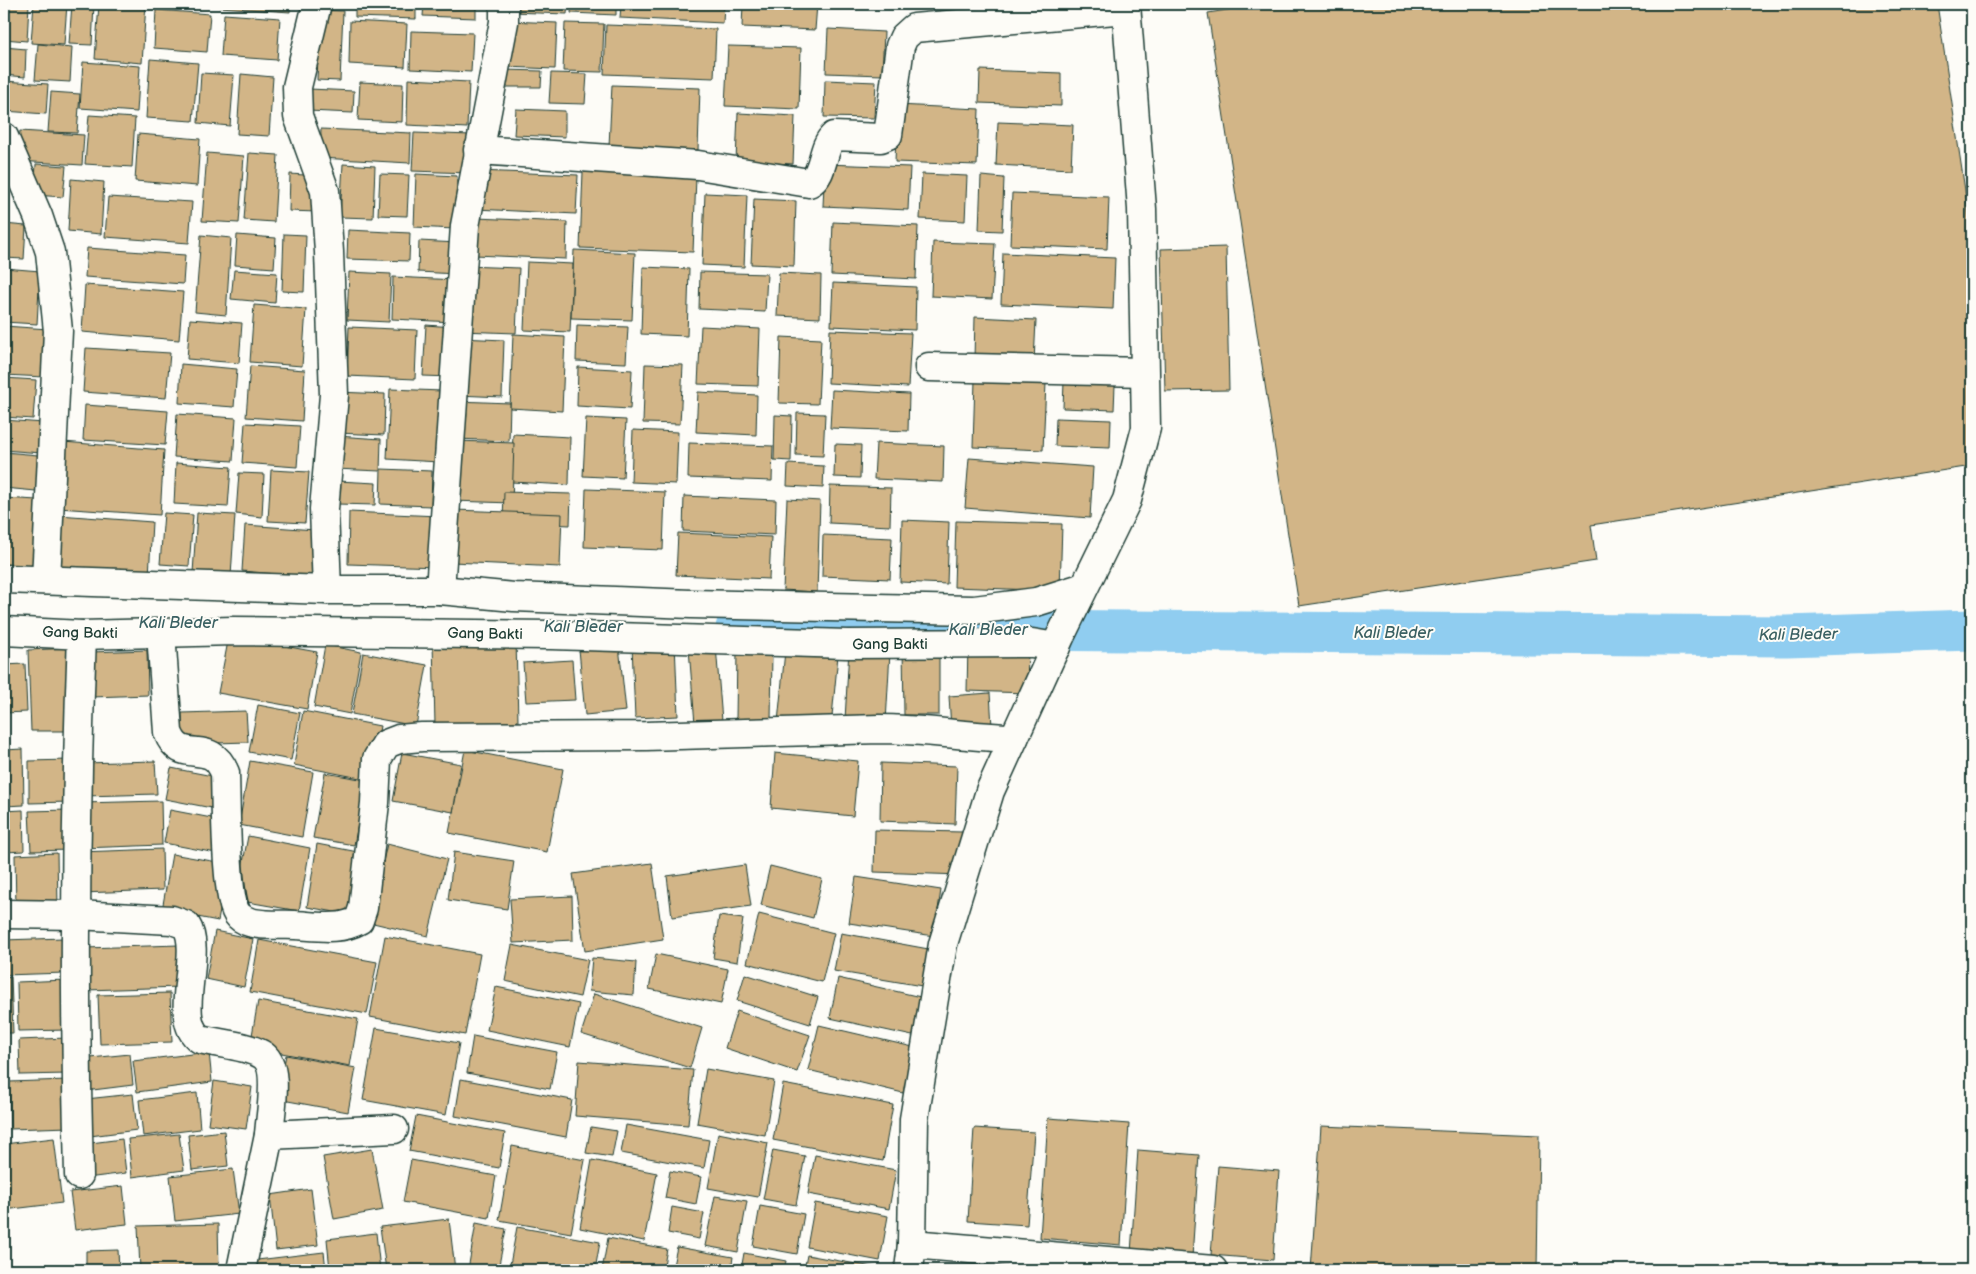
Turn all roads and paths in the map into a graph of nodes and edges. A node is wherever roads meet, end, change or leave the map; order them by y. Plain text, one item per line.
1 (317, 4) edge
2 (504, 4) edge
3 (1126, 6) edge
4 (4, 137) edge
5 (478, 150) junction
6 (929, 367) dead end
7 (1144, 372) junction
8 (4, 579) edge
9 (46, 580) junction
10 (327, 590) junction
11 (440, 590) junction
12 (1081, 595) junction
13 (4, 631) edge
14 (161, 633) junction
15 (82, 635) junction
16 (1058, 642) junction
17 (1014, 738) junction
18 (4, 914) edge
19 (76, 915) junction
20 (394, 1129) dead end
21 (269, 1135) junction
22 (79, 1175) dead end
23 (912, 1244) junction
24 (240, 1270) edge
25 (909, 1270) edge
26 (1213, 1270) edge

1 - 10 street
2 - 5 street
3 - 5 street
3 - 7 street
4 - 9 street
5 - 11 street
6 - 7 street
7 - 12 street
8 - 9 street
9 - 10 street
10 - 11 street
11 - 12 street
12 - 16 street
13 - 15 street, Gang Bakti
14 - 15 street, Gang Bakti
14 - 16 street, Gang Bakti
14 - 17 street
15 - 19 street
16 - 17 street
17 - 23 street
18 - 19 street
19 - 21 street
19 - 22 street
20 - 21 street
21 - 24 street
23 - 25 street
23 - 26 street

